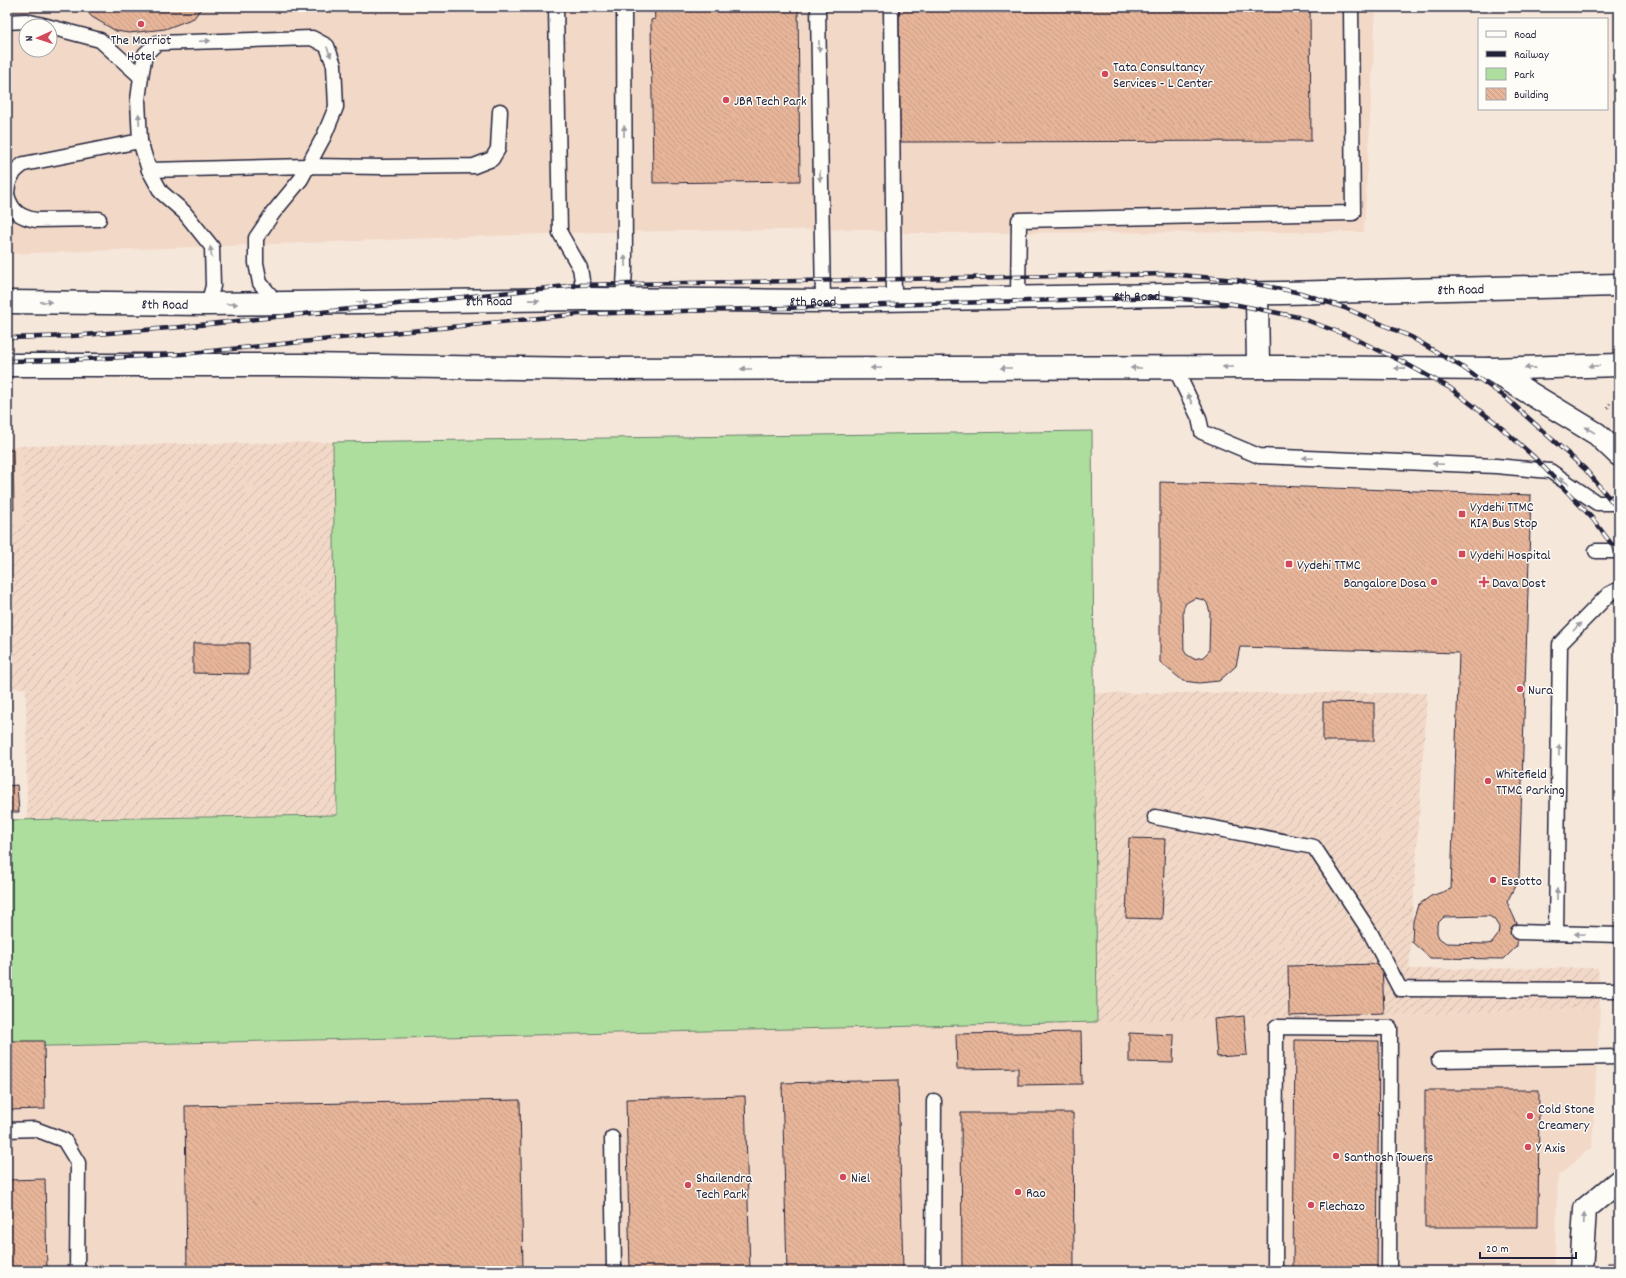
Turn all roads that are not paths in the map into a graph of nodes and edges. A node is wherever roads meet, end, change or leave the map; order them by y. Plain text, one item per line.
1 (556, 7) edge
2 (624, 7) edge
3 (818, 7) edge
4 (891, 7) edge
5 (1351, 7) edge
6 (18, 21) edge
7 (7, 22) edge
8 (58, 29) edge
9 (141, 77) junction
10 (500, 111) dead end
11 (140, 141) junction
12 (308, 166) junction
13 (149, 170) junction
14 (7, 194) edge
15 (99, 218) dead end
16 (1619, 285) edge
17 (1257, 294) junction
18 (1018, 297) junction
19 (585, 299) junction
20 (623, 300) junction
21 (894, 300) junction
22 (822, 301) junction
23 (7, 302) edge
24 (277, 303) junction
25 (208, 304) junction
26 (7, 365) edge
27 (1619, 365) edge
28 (1258, 367) junction
29 (1175, 368) junction
30 (1490, 369) junction
31 (1619, 455) edge
32 (1619, 504) edge
33 (1596, 551) dead end
34 (1619, 551) edge
35 (1619, 590) edge
36 (1155, 817) dead end
37 (1518, 932) dead end
38 (1556, 934) junction
39 (1619, 935) edge
40 (1619, 990) edge
41 (1619, 1057) edge
42 (1439, 1060) dead end
43 (934, 1101) dead end
44 (7, 1130) edge
45 (612, 1138) dead end
46 (1619, 1181) edge
47 (77, 1271) edge
48 (614, 1271) edge
49 (933, 1271) edge
50 (1274, 1271) edge
51 (1389, 1271) edge
52 (1581, 1271) edge

1 - 19 lane
20 -> 2 lane
3 -> 22 lane
4 - 21 lane
5 - 18 lane
6 - 7 lane
8 - 9 lane
11 -> 9 lane
9 -> 12 lane
10 - 12 lane
11 - 13 lane
11 - 14 lane
12 - 13 lane
12 - 24 lane
25 -> 13 lane
14 - 15 lane
16 - 17 main road, 8th Road
17 - 18 main road, 8th Road
17 - 28 main road
18 - 21 main road, 8th Road
19 - 20 main road, 8th Road
24 -> 19 main road, 8th Road
20 - 22 main road, 8th Road
21 - 22 main road, 8th Road
23 -> 25 main road, 8th Road
25 -> 24 main road, 8th Road
29 -> 26 main road
27 -> 30 main road
28 -> 29 main road
30 -> 28 main road
32 -> 29 lane
31 -> 30 main road
33 - 34 lane
38 -> 35 lane
36 - 40 lane
37 - 38 lane
39 -> 38 lane
41 - 42 lane
43 - 49 lane
44 - 47 lane
45 - 48 lane
52 -> 46 main road
50 - 51 lane

